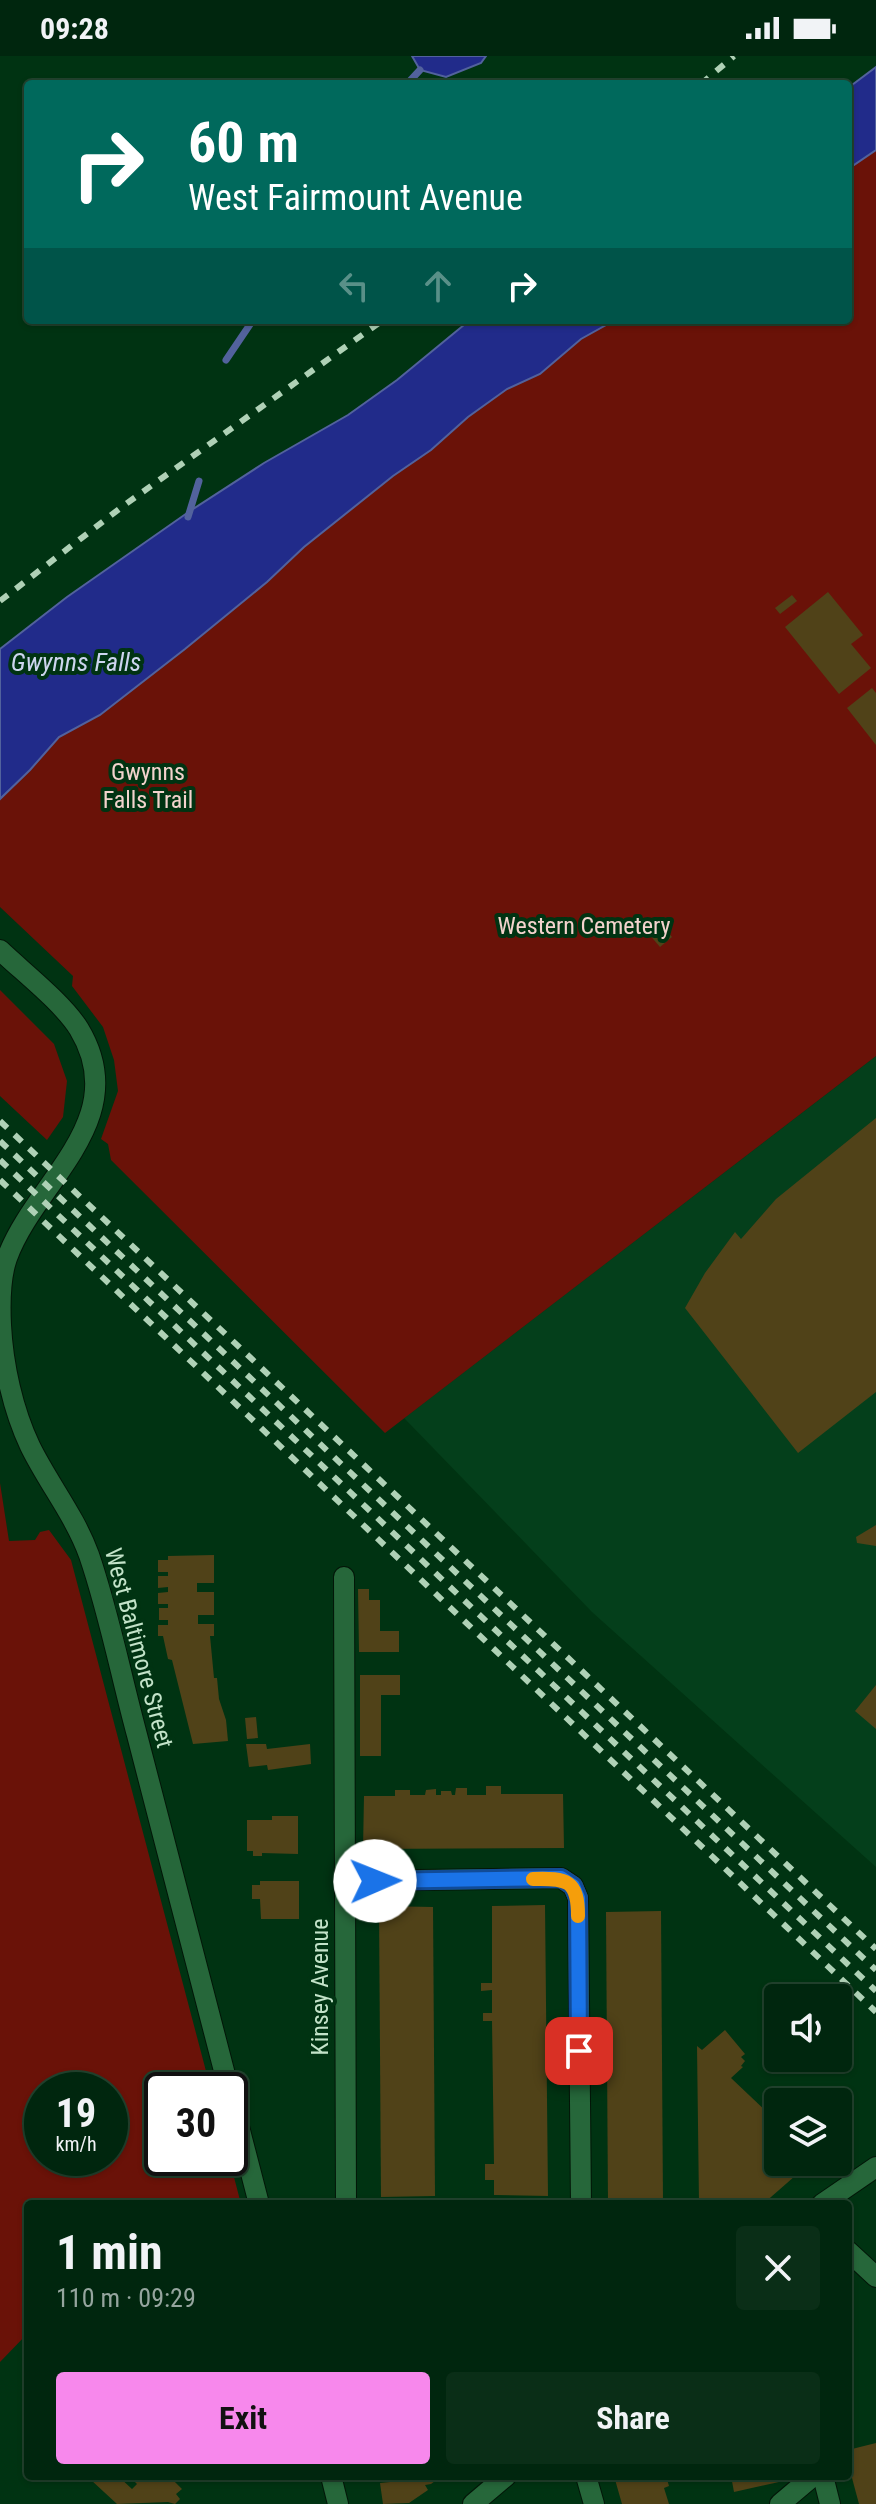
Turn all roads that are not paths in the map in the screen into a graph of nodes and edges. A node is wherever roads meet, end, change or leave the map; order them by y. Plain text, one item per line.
1 (0, 950) edge
2 (344, 1577) dead end
3 (346, 1881) junction
4 (225, 2072) edge
5 (248, 2161) edge
6 (876, 2167) edge
7 (258, 2200) edge
8 (346, 2200) edge
9 (581, 2200) edge
10 (828, 2200) edge
11 (852, 2255) edge
12 (876, 2277) edge
13 (332, 2480) edge
14 (501, 2480) edge
15 (587, 2480) edge
16 (808, 2480) edge
17 (824, 2480) edge
18 (338, 2504) edge
19 (473, 2504) edge
20 (594, 2504) edge
21 (780, 2504) edge
22 (830, 2504) edge

1 - 4 street, West Baltimore Street
2 - 3 street, Kinsey Avenue
3 - 8 street, Kinsey Avenue
3 - 9 street
5 - 7 street, West Baltimore Street
6 - 10 street
11 - 12 street
13 - 18 street
14 - 19 street
15 - 20 street
16 - 21 street
17 - 22 street

